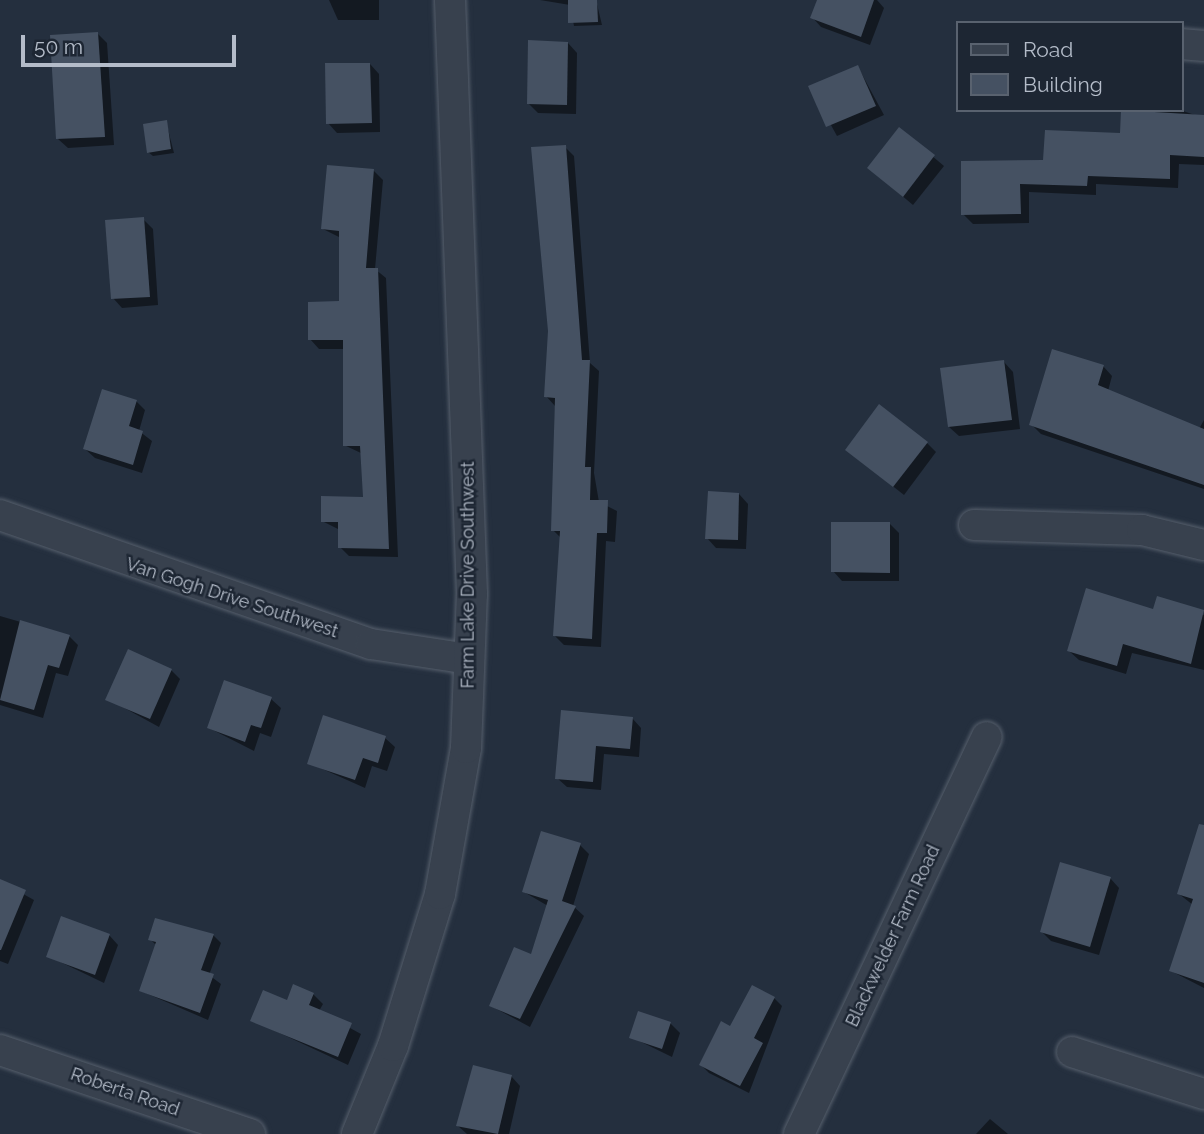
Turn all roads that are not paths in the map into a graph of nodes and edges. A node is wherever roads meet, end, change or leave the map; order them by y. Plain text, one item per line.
1 (450, 0) edge
2 (1183, 44) edge
3 (1204, 46) edge
4 (0, 515) edge
5 (974, 525) dead end
6 (1204, 545) edge
7 (469, 659) junction
8 (987, 737) dead end
9 (0, 1050) edge
10 (1072, 1052) dead end
11 (1204, 1094) edge
12 (250, 1134) edge
13 (357, 1134) edge
14 (799, 1134) edge

1 - 7 street, Farm Lake Drive Southwest
2 - 3 street
4 - 7 street, Van Gogh Drive Southwest
5 - 6 street
7 - 13 street, Farm Lake Drive Southwest
8 - 14 street, Blackwelder Farm Road
9 - 12 street, Roberta Road
10 - 11 street

